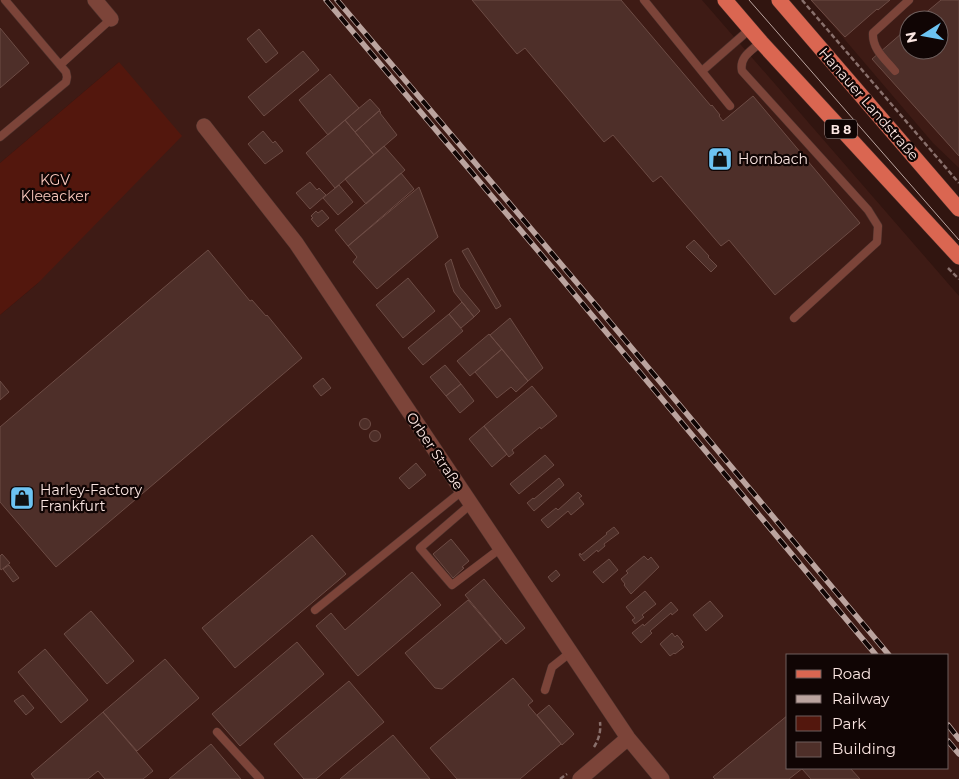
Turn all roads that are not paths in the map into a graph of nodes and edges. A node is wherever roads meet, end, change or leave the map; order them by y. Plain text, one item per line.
1 (5, 0) edge
2 (95, 0) edge
3 (644, 0) edge
4 (725, 0) edge
5 (779, 0) edge
6 (909, 0) edge
7 (111, 19) joint
8 (750, 29) junction
9 (761, 42) junction
10 (60, 65) junction
11 (895, 70) dead end
12 (702, 71) junction
13 (730, 106) dead end
14 (204, 126) dead end
15 (0, 137) edge
16 (959, 208) edge
17 (959, 257) edge
18 (794, 318) dead end
19 (462, 490) junction
20 (472, 504) junction
21 (500, 548) junction
22 (315, 610) dead end
23 (571, 652) junction
24 (545, 690) dead end
25 (217, 732) dead end
26 (628, 738) junction
27 (260, 779) edge
28 (580, 779) edge
29 (662, 779) edge

1 - 10 lane
2 - 7 street
3 - 12 lane
4 - 8 main road, B 8
5 - 16 main road, Hanauer Landstraße / B 8
6 - 11 lane
7 - 10 lane
8 - 9 main road, B 8
8 - 12 lane
9 - 17 main road, B 8
9 - 18 lane
10 - 15 lane
12 - 13 lane
14 - 19 street, Orber Straße
19 - 20 street, Orber Straße
19 - 22 lane
20 - 21 street, Orber Straße
20 - 21 lane
21 - 23 street, Orber Straße
23 - 24 lane
23 - 26 street, Orber Straße
25 - 27 lane
26 - 28 street
26 - 29 street, Orber Straße

